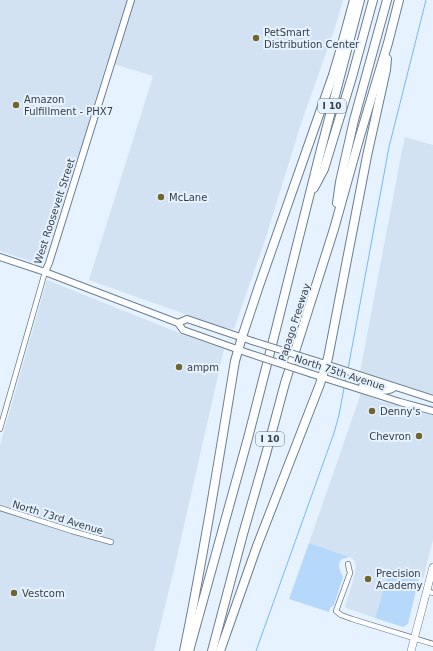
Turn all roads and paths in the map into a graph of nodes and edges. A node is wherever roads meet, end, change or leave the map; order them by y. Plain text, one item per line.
1 (131, 0) edge
2 (354, 0) edge
3 (360, 0) edge
4 (373, 0) edge
5 (387, 0) edge
6 (399, 0) edge
7 (388, 43) junction
8 (308, 199) junction
9 (334, 229) junction
10 (0, 257) edge
11 (45, 272) junction
12 (178, 323) junction
13 (242, 337) junction
14 (238, 350) junction
15 (326, 365) junction
16 (322, 377) junction
17 (353, 387) junction
18 (395, 387) junction
19 (433, 399) edge
20 (433, 410) edge
21 (0, 429) edge
22 (0, 508) edge
23 (111, 542) dead end
24 (348, 564) dead end
25 (433, 567) edge
26 (430, 592) edge
27 (414, 638) junction
28 (433, 644) edge
29 (184, 651) edge
30 (189, 651) edge
31 (212, 651) edge
32 (220, 651) edge
33 (411, 651) edge

1 - 11 main road, West Roosevelt Street
2 - 13 highway
3 - 8 highway, Papago Freeway / I 10
4 - 8 highway
5 - 9 highway
6 - 7 highway, Papago Freeway / I 10
7 - 9 highway, Papago Freeway / I 10
7 - 15 highway
8 - 30 highway, Papago Freeway / I 10
9 - 31 highway, Papago Freeway / I 10
10 - 11 main road, North 75th Avenue
11 - 12 main road, North 75th Avenue
11 - 21 street, West Roosevelt Street
12 - 13 main road, North 75th Avenue
12 - 14 main road, North 75th Avenue
13 - 14 highway
13 - 15 main road, North 75th Avenue, bridge
14 - 16 main road, North 75th Avenue, bridge
14 - 29 highway
15 - 16 highway
15 - 18 main road, North 75th Avenue
16 - 17 main road, North 75th Avenue
16 - 32 highway
17 - 18 main road
17 - 20 main road, North 75th Avenue
18 - 19 main road, North 75th Avenue
22 - 23 street, North 73rd Avenue
24 - 27 street
25 - 26 main road
26 - 27 main road
27 - 28 street
27 - 33 main road

